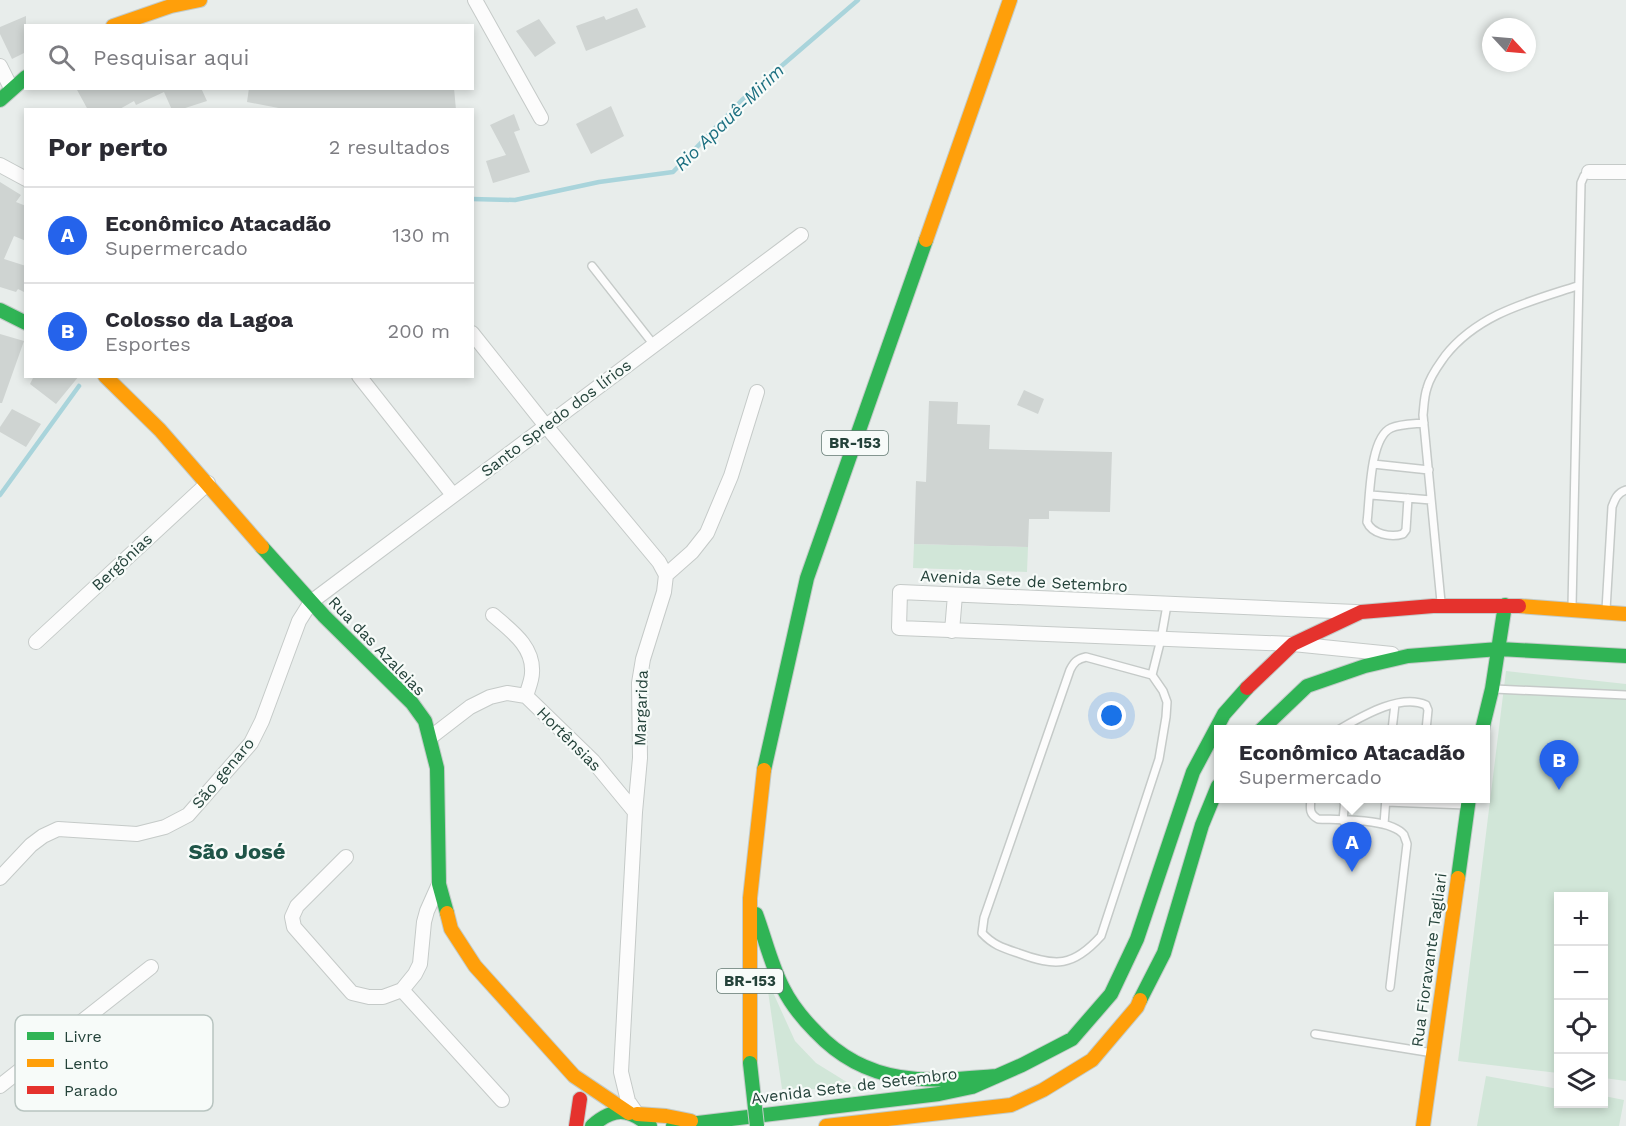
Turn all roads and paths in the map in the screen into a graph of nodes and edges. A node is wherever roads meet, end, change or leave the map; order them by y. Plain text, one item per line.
1 (200, 0) edge
2 (475, 0) edge
3 (1011, 0) edge
4 (119, 24) edge
5 (0, 66) edge
6 (24, 78) edge
7 (11, 88) junction
8 (0, 100) edge
9 (541, 118) dead end
10 (0, 165) edge
11 (1589, 172) joint
12 (1626, 172) edge
13 (24, 178) edge
14 (801, 235) dead end
15 (592, 266) dead end
16 (1577, 286) junction
17 (0, 310) edge
18 (24, 322) edge
19 (474, 336) edge
20 (654, 345) junction
21 (107, 378) edge
22 (361, 378) edge
23 (757, 392) dead end
24 (1424, 423) junction
25 (546, 426) junction
26 (1373, 464) junction
27 (1429, 470) junction
28 (208, 483) junction
29 (1626, 490) edge
30 (453, 495) junction
31 (1371, 495) junction
32 (1408, 498) junction
33 (1431, 500) junction
34 (666, 575) junction
35 (955, 595) junction
36 (311, 602) junction
37 (1167, 604) junction
38 (1505, 605) junction
39 (1441, 606) junction
40 (1572, 610) junction
41 (1361, 612) junction
42 (1606, 612) junction
43 (1626, 614) edge
44 (493, 615) dead end
45 (952, 631) junction
46 (1161, 639) junction
47 (36, 642) dead end
48 (1293, 644) junction
49 (1499, 649) junction
50 (1408, 656) junction
51 (1626, 656) edge
52 (1152, 675) junction
53 (1492, 689) junction
54 (1626, 695) edge
55 (526, 696) junction
56 (1395, 704) junction
57 (1218, 725) edge
58 (1265, 725) edge
59 (1351, 725) edge
60 (1392, 725) edge
61 (1426, 725) edge
62 (1483, 725) edge
63 (1214, 732) edge
64 (430, 737) junction
65 (1214, 796) edge
66 (1311, 803) edge
67 (1344, 803) edge
68 (1386, 803) edge
69 (1468, 803) edge
70 (635, 812) junction
71 (1343, 820) junction
72 (1384, 824) junction
73 (346, 857) dead end
74 (0, 878) edge
75 (439, 884) junction
76 (750, 898) junction
77 (151, 967) dead end
78 (1390, 987) dead end
79 (402, 990) junction
80 (90, 1015) edge
81 (1315, 1034) dead end
82 (1433, 1053) junction
83 (15, 1074) edge
84 (574, 1076) junction
85 (996, 1076) junction
86 (0, 1086) edge
87 (502, 1100) dead end
88 (580, 1100) junction
89 (1011, 1105) junction
90 (633, 1113) junction
91 (983, 1121) dead end
92 (697, 1122) junction
93 (576, 1126) edge
94 (587, 1126) edge
95 (592, 1126) edge
96 (650, 1126) edge
97 (674, 1126) edge
98 (757, 1126) edge
99 (826, 1126) edge
100 (1423, 1126) edge

1 - 4 main road
2 - 9 street
3 - 76 main road, BR-153
5 - 7 street
6 - 7 main road
7 - 8 main road
10 - 13 street
11 - 12 street
11 - 16 lane
14 - 20 street, Santo Spredo dos lírios
15 - 20 lane
16 - 24 lane
16 - 40 lane
17 - 18 main road
19 - 25 street
20 - 25 street, Santo Spredo dos lírios
21 - 28 main road, Rua das Azaleias
22 - 30 street
23 - 34 street
24 - 26 lane
24 - 27 lane
25 - 30 street, Santo Spredo dos lírios
25 - 34 street
26 - 27 lane
26 - 31 lane
27 - 33 lane
28 - 36 main road, Rua das Azaleias
28 - 47 street, Bergônias
29 - 42 lane
30 - 36 street, Santo Spredo dos lírios
31 - 32 lane
31 - 32 lane
32 - 33 lane
33 - 39 lane
34 - 70 street, Margarida
35 - 37 street, Avenida Sete de Setembro
35 - 45 street
35 - 45 street, Avenida Sete de Setembro
36 - 64 main road, Rua das Azaleias
36 - 74 street, São genaro
37 - 41 street, Avenida Sete de Setembro
37 - 46 lane
38 - 39 main road, Avenida Sete de Setembro
38 - 40 main road, Avenida Sete de Setembro
38 - 49 main road
39 - 41 main road, Avenida Sete de Setembro
40 - 42 main road, Avenida Sete de Setembro
41 - 48 main road, Avenida Sete de Setembro
42 - 43 main road, Avenida Sete de Setembro
44 - 55 street
45 - 46 street, Avenida Sete de Setembro
46 - 48 street, Avenida Sete de Setembro
46 - 52 lane
48 - 50 street, Avenida Sete de Setembro
48 - 57 main road, Avenida Sete de Setembro
49 - 50 main road, Avenida Sete de Setembro
49 - 51 main road, Avenida Sete de Setembro
49 - 53 main road
50 - 58 main road, Avenida Sete de Setembro
52 - 52 lane
53 - 54 lane
53 - 62 main road
55 - 64 street, Hortênsias
55 - 70 street, Hortênsias
56 - 59 lane
56 - 60 lane
56 - 61 lane
63 - 85 main road, Avenida Sete de Setembro
64 - 75 main road, Rua das Azaleias
65 - 89 main road
66 - 71 lane
67 - 71 lane
68 - 72 lane
69 - 82 main road, Rua Fioravante Tagliari
70 - 90 street, Margarida
71 - 72 lane
72 - 78 lane
73 - 79 street
75 - 79 street
75 - 84 main road, Rua das Azaleias
76 - 85 main road
76 - 98 main road, BR-153, bridge
77 - 80 street
79 - 87 street
81 - 82 lane
82 - 100 main road, Rua Fioravante Tagliari
83 - 86 street
84 - 88 main road, Rua das Azaleias
84 - 90 main road, Rua das Azaleias
85 - 92 main road, Avenida Sete de Setembro
88 - 93 main road
88 - 94 main road, Rua das Azaleias
89 - 91 main road
89 - 99 main road
90 - 92 main road
90 - 95 main road
90 - 96 main road, Rua das Azaleias
92 - 97 main road, Avenida Sete de Setembro

